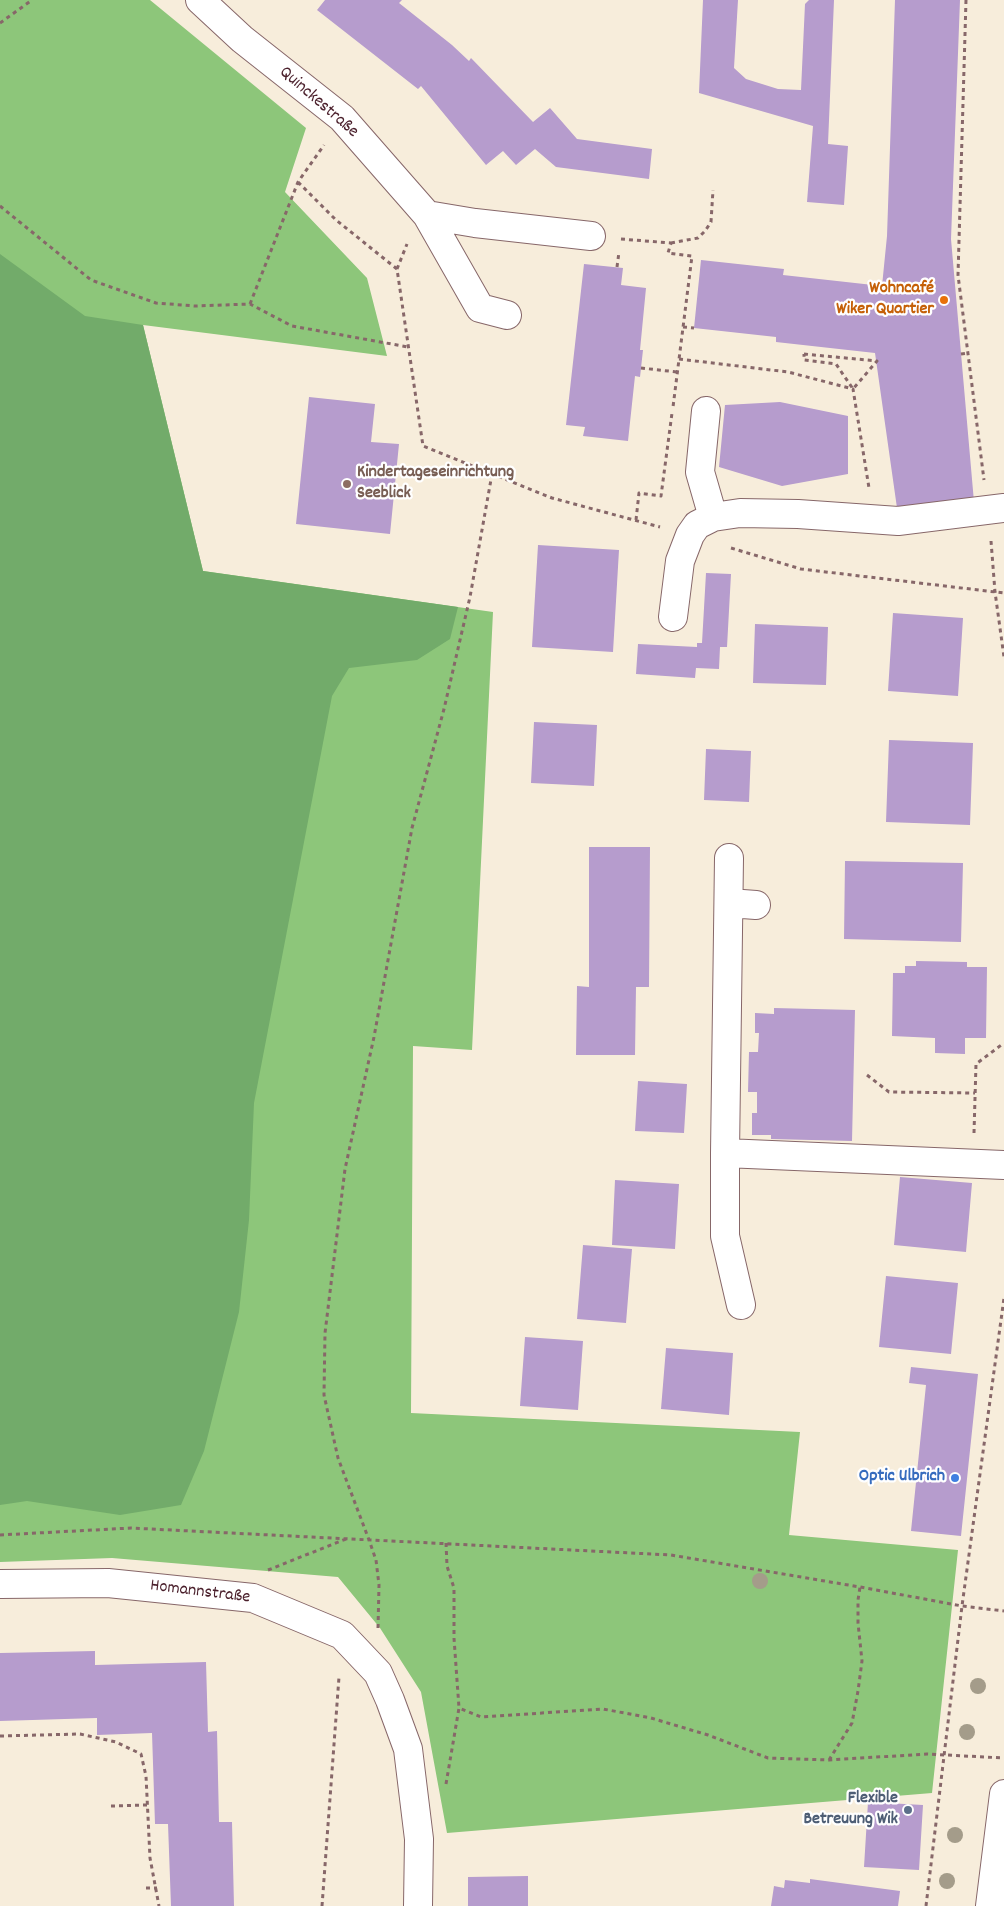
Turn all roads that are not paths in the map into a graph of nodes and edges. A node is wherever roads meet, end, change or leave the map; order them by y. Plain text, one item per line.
1 (203, 2) edge
2 (424, 211) junction
3 (591, 236) road end
4 (507, 315) dead end
5 (706, 411) dead end
6 (996, 509) edge
7 (713, 516) junction
8 (673, 617) dead end
9 (730, 858) dead end
10 (728, 903) junction
11 (756, 905) dead end
12 (725, 1153) junction
13 (1004, 1165) edge
14 (741, 1305) dead end
15 (0, 1584) edge
16 (1004, 1794) edge
17 (418, 1906) edge
18 (990, 1906) edge

1 - 2 street, Quinckestraße
2 - 3 street
2 - 4 street, Quinckestraße
5 - 7 street
6 - 7 street
7 - 8 street
9 - 10 street
10 - 11 street
10 - 12 street
12 - 13 street
12 - 14 street
15 - 17 street, Homannstraße
16 - 18 street

